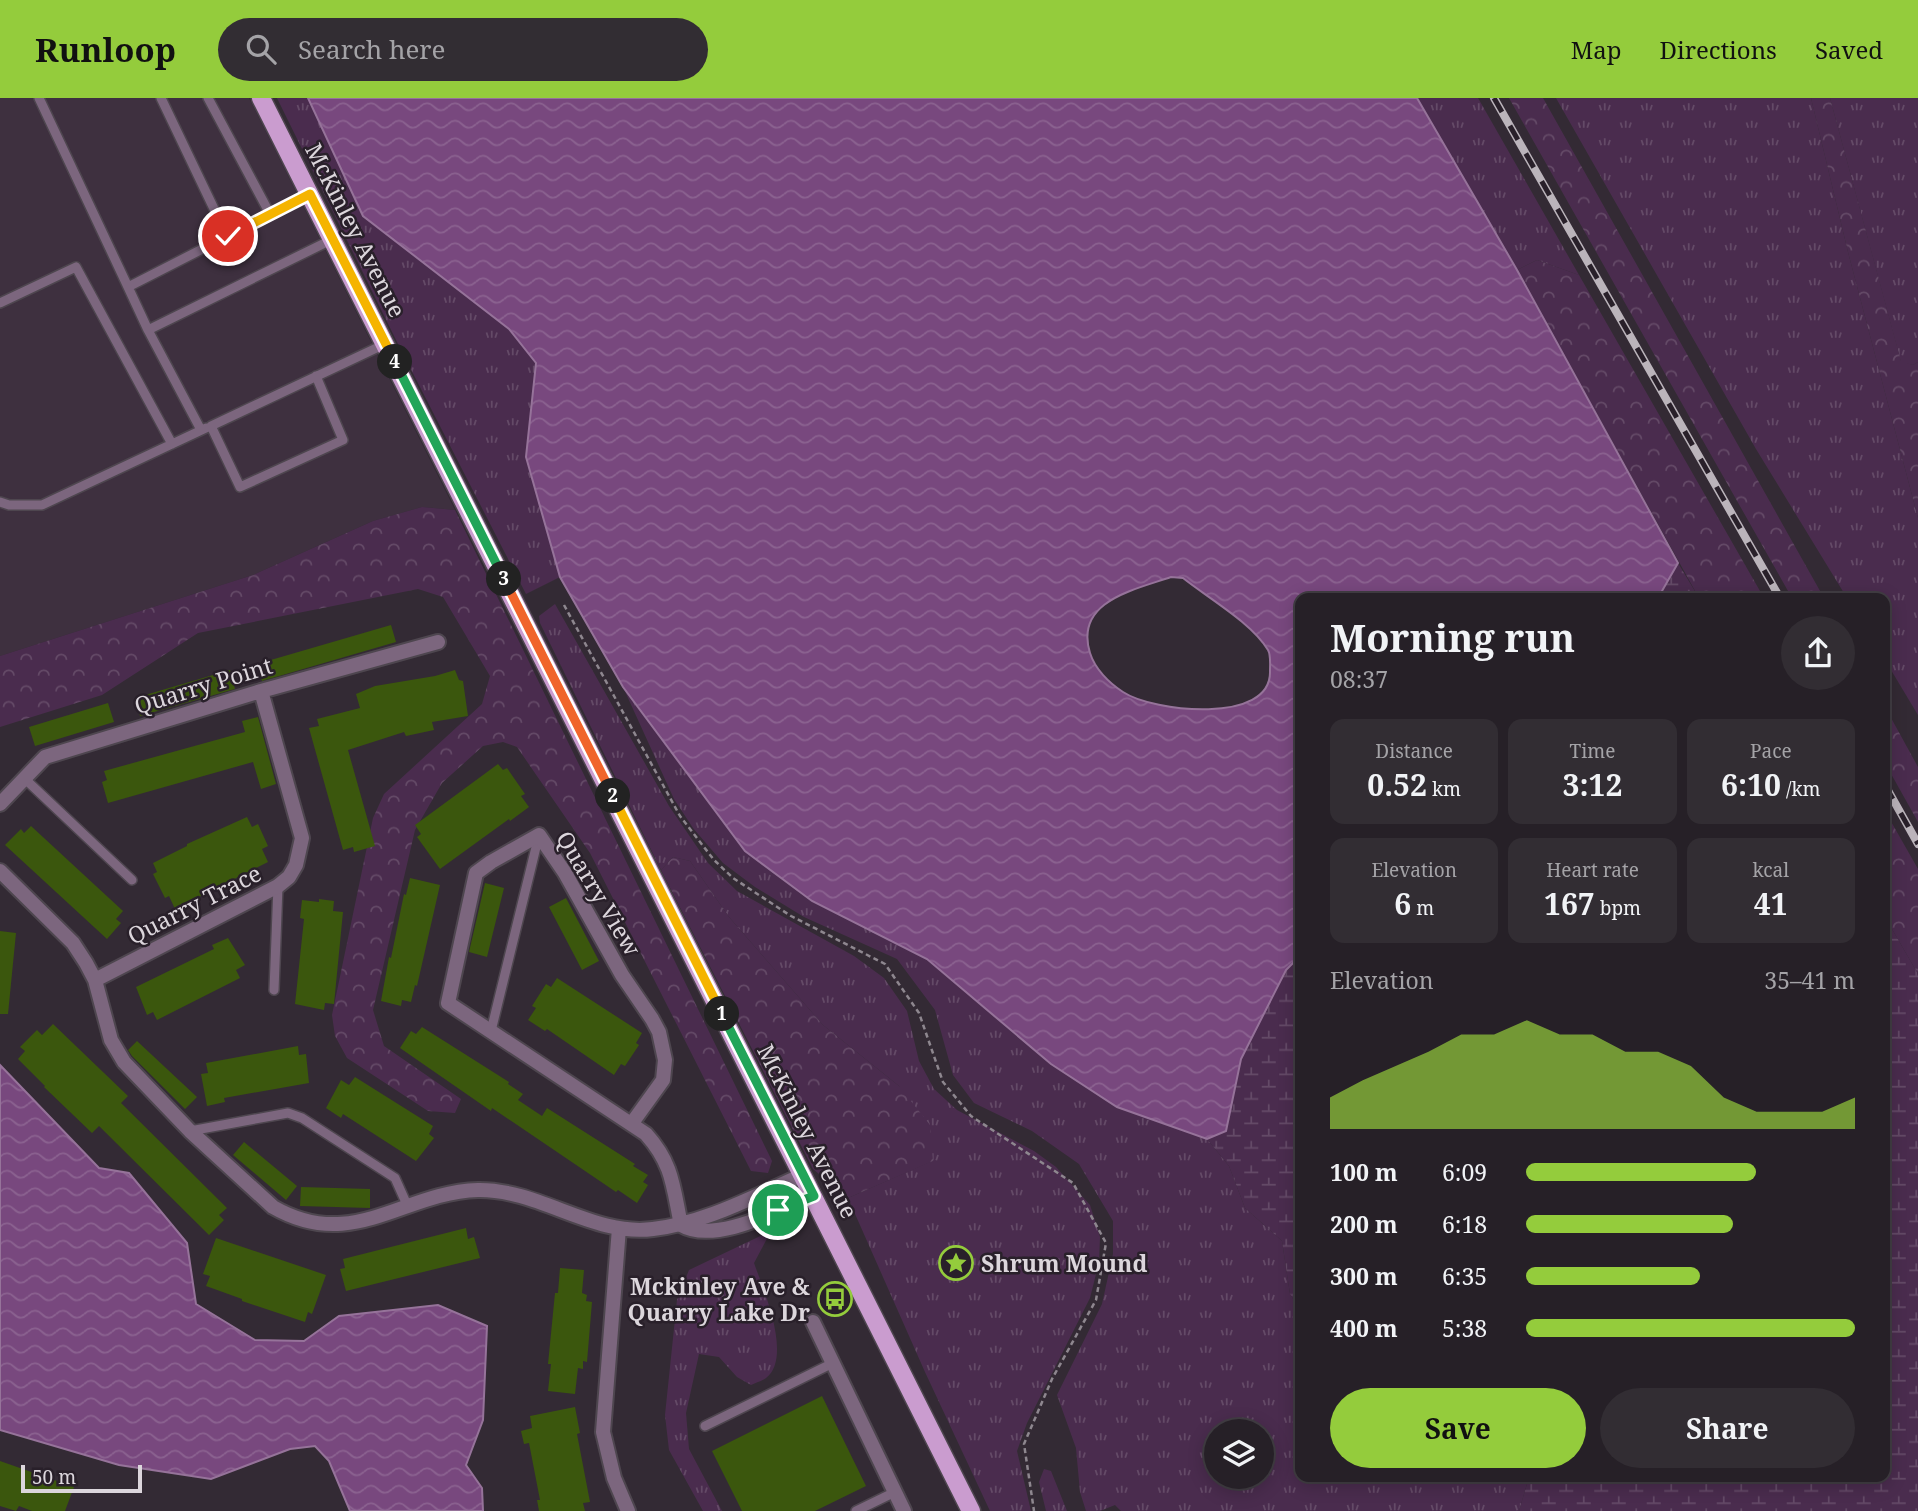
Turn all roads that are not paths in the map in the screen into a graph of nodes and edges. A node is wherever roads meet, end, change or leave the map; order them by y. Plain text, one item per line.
1 (39, 98) edge
2 (161, 98) edge
3 (208, 98) edge
4 (261, 98) edge
5 (310, 194) junction
6 (270, 214) junction
7 (228, 236) junction
8 (332, 239) junction
9 (128, 287) junction
10 (0, 303) edge
11 (148, 330) junction
12 (386, 344) junction
13 (316, 376) junction
14 (211, 426) junction
15 (201, 430) junction
16 (172, 444) junction
17 (0, 502) edge
18 (438, 642) dead end
19 (261, 691) junction
20 (24, 778) junction
21 (0, 804) edge
22 (539, 835) junction
23 (0, 872) edge
24 (132, 880) dead end
25 (278, 886) junction
26 (95, 981) junction
27 (274, 990) dead end
28 (491, 1031) junction
29 (632, 1123) junction
30 (190, 1131) junction
31 (803, 1175) junction
32 (814, 1196) junction
33 (408, 1207) junction
34 (725, 1209) junction
35 (681, 1225) junction
36 (731, 1227) junction
37 (619, 1228) junction
38 (813, 1322) dead end
39 (833, 1363) junction
40 (705, 1426) dead end
41 (895, 1492) junction
42 (628, 1511) edge
43 (856, 1511) edge
44 (904, 1511) edge
45 (971, 1511) edge

1 - 9 lane
2 - 7 lane
3 - 6 lane
4 - 5 main road, McKinley Avenue
5 - 6 lane
5 - 8 main road, McKinley Avenue
6 - 7 lane
7 - 9 lane
8 - 11 lane
8 - 12 main road, McKinley Avenue
9 - 11 lane
10 - 16 lane
11 - 15 lane
12 - 13 lane
12 - 31 main road, McKinley Avenue
13 - 14 lane
13 - 14 lane
14 - 15 lane
15 - 16 lane
16 - 17 lane
18 - 19 street, Quarry Point
19 - 20 street, Quarry Point
19 - 25 street, Quarry Trace
20 - 21 street, Quarry Point
20 - 24 lane
22 - 28 lane
22 - 28 street, Quarry View
22 - 29 street, Quarry View
23 - 26 street
25 - 26 street, Quarry Trace
25 - 27 lane
26 - 30 street
28 - 29 street, Quarry View
29 - 35 street, Quarry View
30 - 33 street
30 - 33 lane
31 - 32 main road, McKinley Avenue
31 - 34 street
32 - 36 street
32 - 45 main road, McKinley Avenue
33 - 37 street
34 - 35 street
34 - 36 lane
35 - 36 street
35 - 37 street
37 - 42 street
38 - 39 street
39 - 40 lane
39 - 41 street
41 - 43 lane
41 - 44 street

